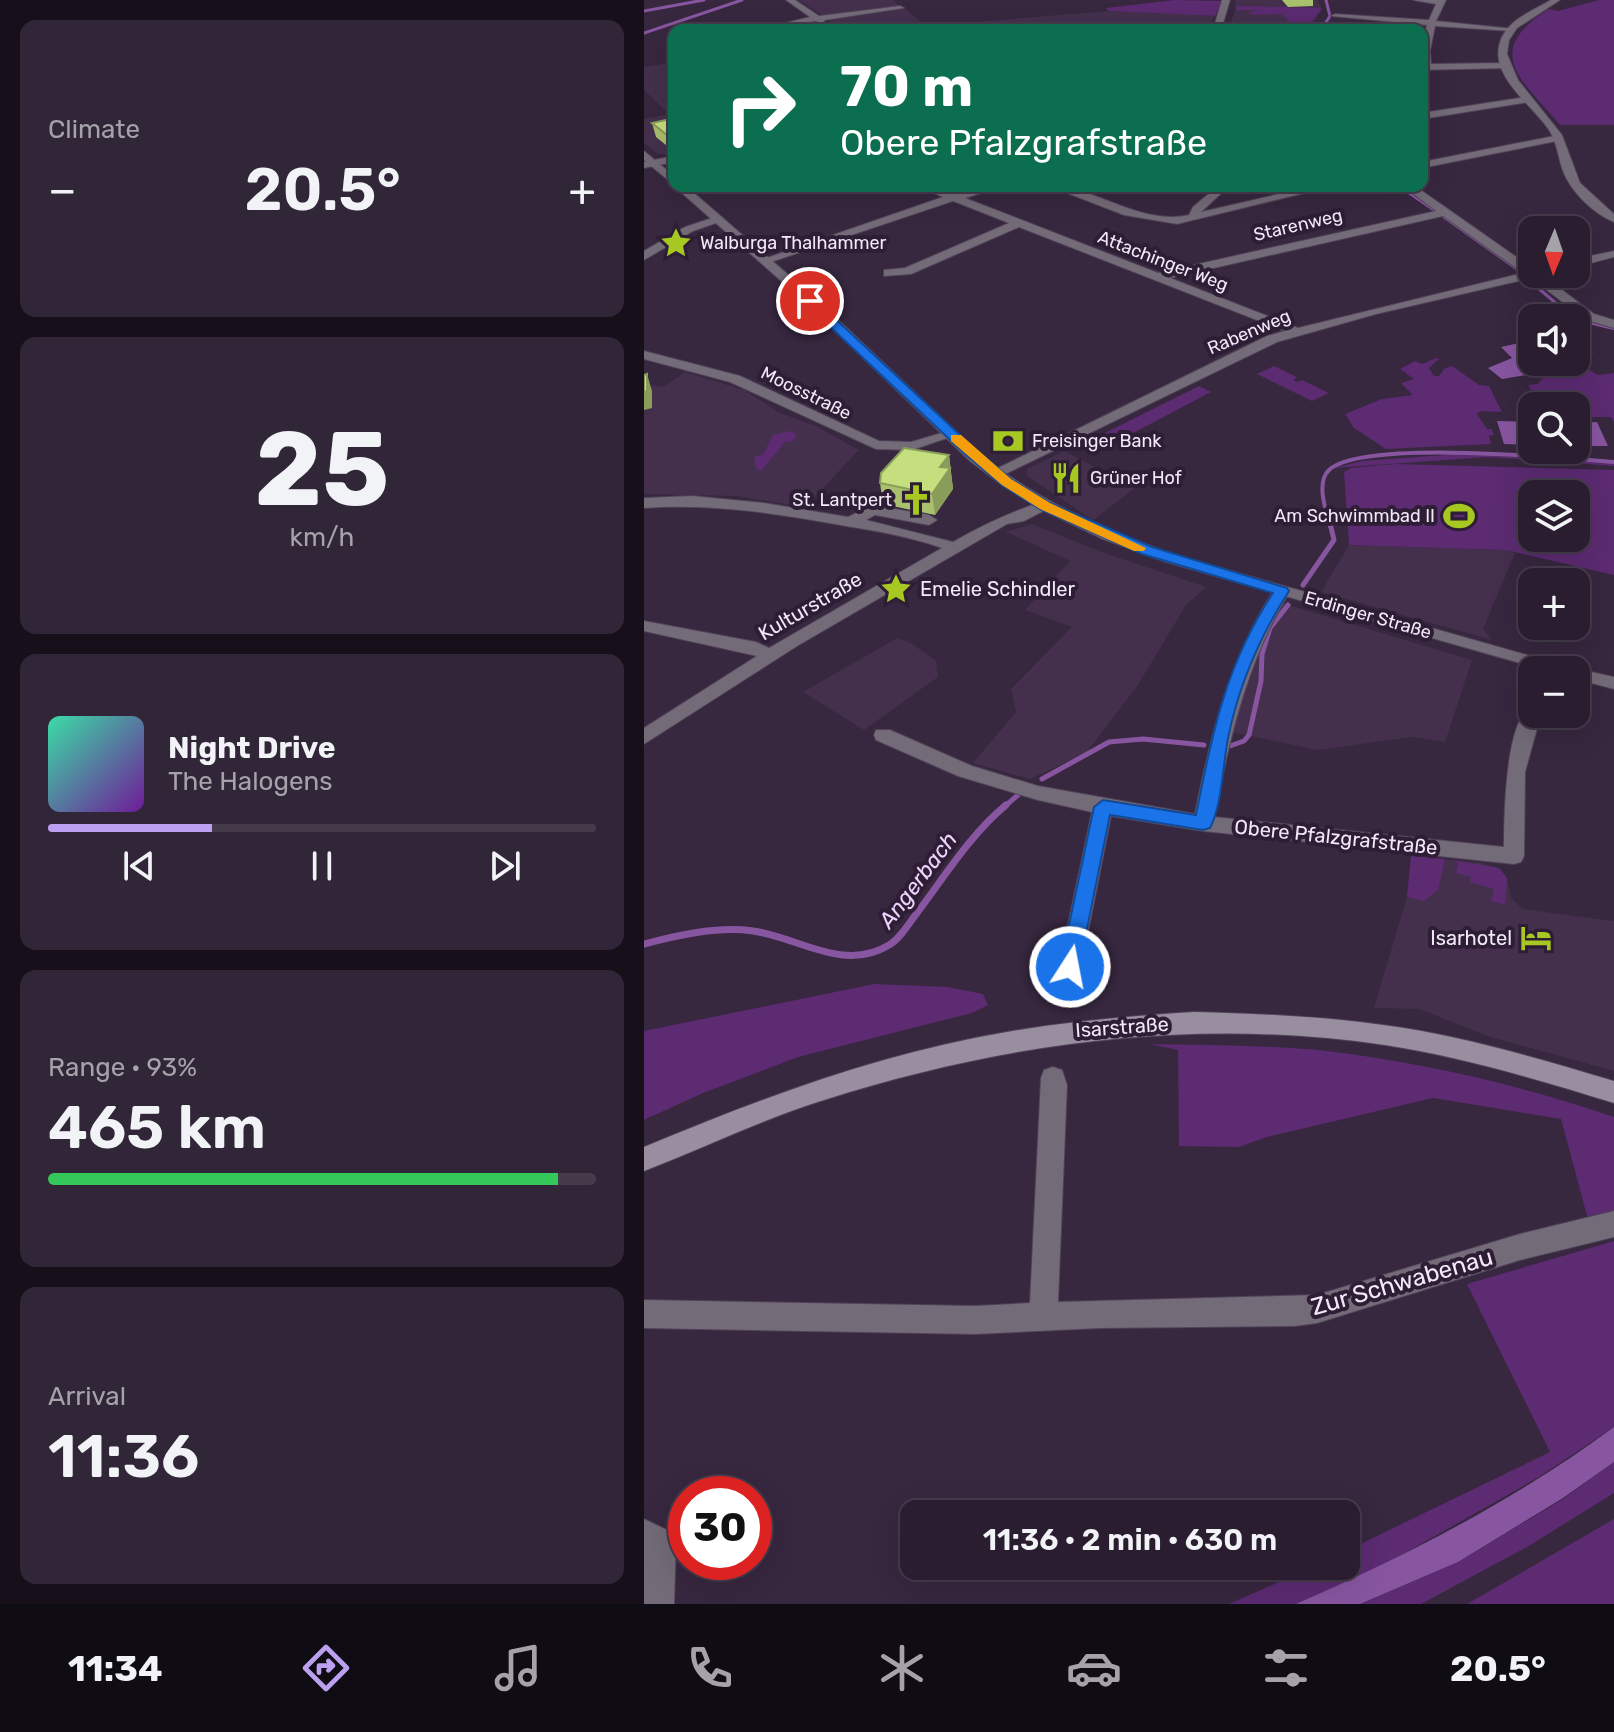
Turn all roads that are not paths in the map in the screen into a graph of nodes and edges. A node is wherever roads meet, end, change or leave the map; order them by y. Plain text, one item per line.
1 (790, 0) edge
2 (1226, 0) edge
3 (1417, 0) edge
4 (1556, 0) edge
5 (1441, 1) edge
6 (900, 8) dead end
7 (1335, 16) dead end
8 (816, 19) junction
9 (1379, 20) junction
10 (1433, 23) junction
11 (791, 24) edge
12 (825, 24) edge
13 (1220, 24) edge
14 (1378, 24) edge
15 (1511, 29) junction
16 (1428, 41) edge
17 (1505, 66) junction
18 (1428, 67) edge
19 (1526, 100) junction
20 (1428, 115) edge
21 (1559, 138) junction
22 (644, 154) edge
23 (649, 164) edge
24 (1428, 164) edge
25 (668, 178) edge
26 (686, 192) edge
27 (938, 192) edge
28 (976, 192) edge
29 (1070, 192) edge
30 (1216, 192) edge
31 (1234, 192) edge
32 (1302, 192) edge
33 (1417, 192) edge
34 (952, 198) junction
35 (1258, 202) junction
36 (1446, 212) junction
37 (1193, 218) junction
38 (718, 219) junction
39 (1614, 219) edge
40 (1017, 224) junction
41 (1614, 254) edge
42 (644, 256) edge
43 (1590, 260) edge
44 (764, 261) junction
45 (1518, 263) edge
46 (888, 273) dead end
47 (1158, 277) junction
48 (1518, 278) edge
49 (1552, 288) edge
50 (1614, 324) edge
51 (1295, 331) junction
52 (644, 355) edge
53 (952, 434) junction
54 (997, 474) junction
55 (1038, 501) junction
56 (644, 503) edge
57 (929, 520) dead end
58 (850, 522) junction
59 (955, 548) junction
60 (1282, 591) junction
61 (644, 626) edge
62 (769, 655) junction
63 (1518, 658) edge
64 (1590, 677) edge
65 (1614, 683) edge
66 (1528, 728) edge
67 (883, 735) dead end
68 (644, 737) edge
69 (1103, 807) junction
70 (1203, 823) junction
71 (1070, 967) dead end
72 (1053, 1078) dead end
73 (1614, 1092) edge
74 (644, 1159) edge
75 (1614, 1224) edge
76 (644, 1314) edge
77 (1043, 1317) junction
78 (644, 1535) edge
79 (658, 1604) edge

1 - 8 street
2 - 13 street
3 - 5 street
4 - 15 street
5 - 10 street
6 - 8 street
7 - 9 street
8 - 11 street
8 - 12 street
9 - 10 street
9 - 14 street
10 - 15 street
10 - 16 street
15 - 17 street
17 - 18 street
17 - 19 street
19 - 20 street
19 - 21 street
21 - 24 street
21 - 39 street
22 - 23 street
23 - 25 street
26 - 38 street, Erdinger Straße
27 - 34 street, Attachinger Weg
28 - 34 street
29 - 37 street
30 - 37 street
31 - 35 street
32 - 35 street
33 - 36 street
34 - 40 street, Attachinger Weg
34 - 44 street
35 - 37 street
36 - 45 street
36 - 47 street, Starenweg
38 - 42 street
38 - 44 street, Erdinger Straße
40 - 46 street
40 - 47 street, Attachinger Weg
41 - 43 street
44 - 53 street, Erdinger Straße
47 - 51 street, Attachinger Weg
48 - 51 street, Rabenweg
49 - 50 street
51 - 54 street, Rabenweg
52 - 53 street, Moosstraße
53 - 54 street, Erdinger Straße
54 - 55 street, Erdinger Straße
55 - 59 street, Kulturstraße
55 - 60 street, Erdinger Straße
56 - 58 street
57 - 58 street
58 - 59 street
59 - 62 street, Kulturstraße
60 - 63 street, Erdinger Straße
60 - 70 street
61 - 62 street
62 - 68 street, Kulturstraße
64 - 65 street
66 - 70 street, Obere Pfalzgrafstraße
67 - 69 street, Obere Pfalzgrafstraße
69 - 70 street, Obere Pfalzgrafstraße
69 - 71 street
72 - 77 street
73 - 74 main road, Isarstraße
75 - 77 street, Zur Schwabenau
76 - 77 street, Zur Schwabenau
78 - 79 street

